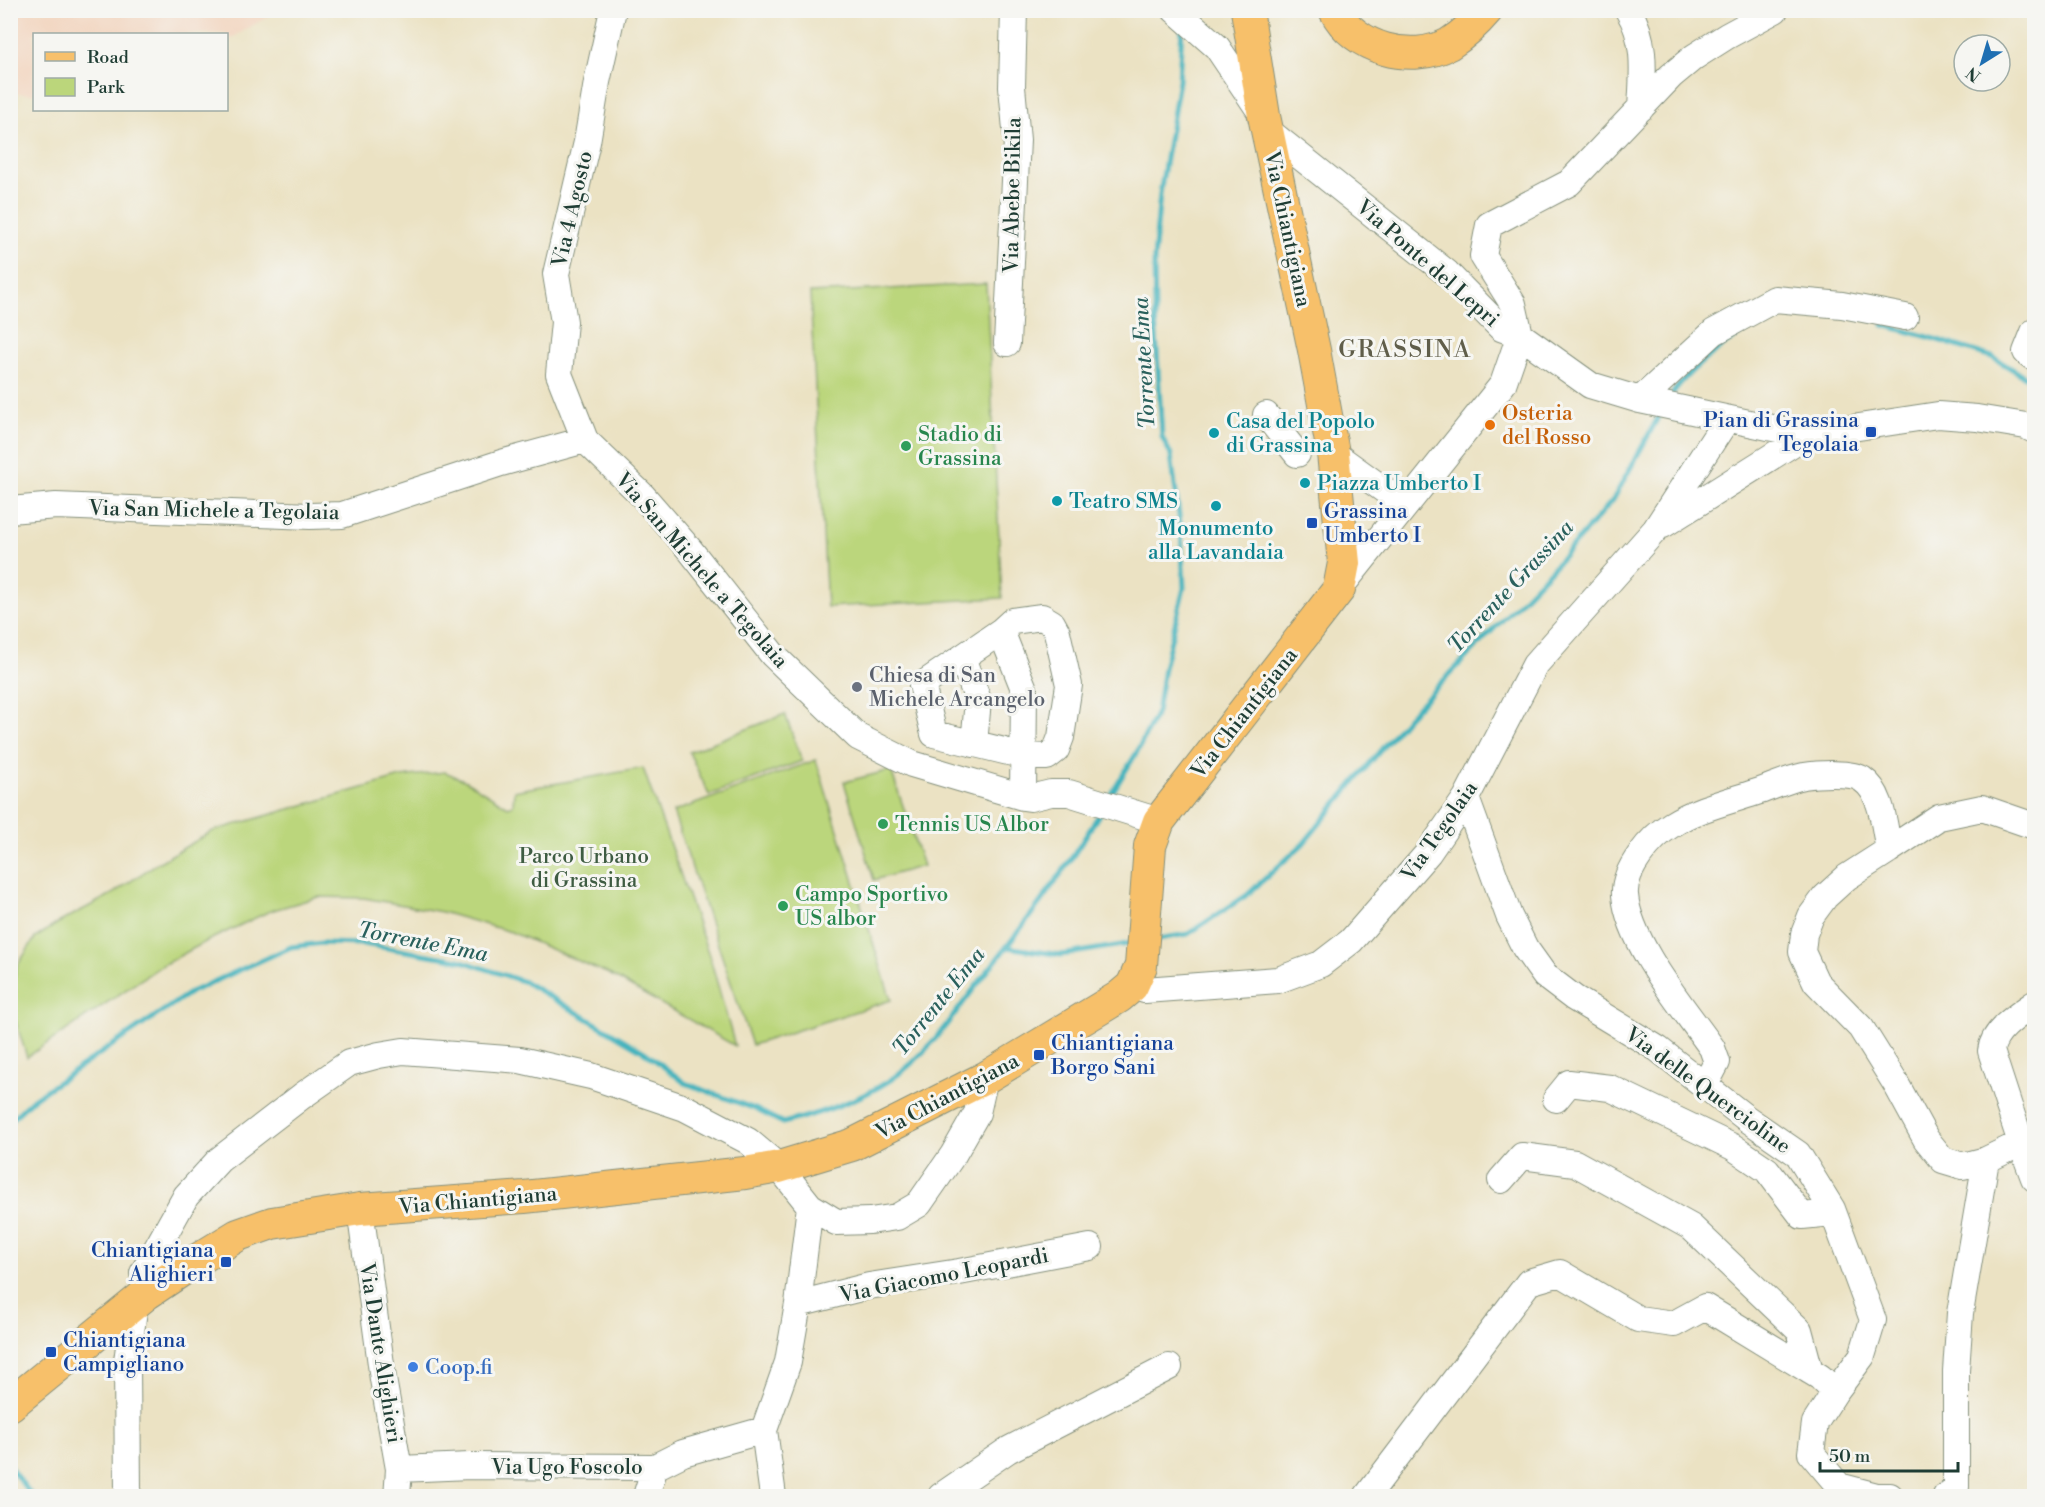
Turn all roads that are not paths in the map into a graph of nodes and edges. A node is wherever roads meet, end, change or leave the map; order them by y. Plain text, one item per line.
1 (613, 10) edge
2 (1014, 10) edge
3 (1175, 10) edge
4 (1247, 10) edge
5 (1335, 10) edge
6 (1628, 10) edge
7 (1775, 10) edge
8 (1489, 12) edge
9 (1641, 108) junction
10 (1265, 123) junction
11 (1905, 317) dead end
12 (1520, 335) junction
13 (1007, 343) dead end
14 (1648, 402) junction
15 (1266, 415) dead end
16 (1727, 419) junction
17 (2032, 434) edge
18 (1806, 435) junction
19 (585, 440) junction
20 (1333, 453) junction
21 (1297, 454) dead end
22 (1405, 505) junction
23 (10, 510) edge
24 (1655, 530) junction
25 (1339, 589) junction
26 (1001, 631) junction
27 (962, 658) junction
28 (974, 744) junction
29 (1025, 756) junction
30 (1023, 797) junction
31 (1466, 798) junction
32 (1147, 818) junction
33 (2034, 826) edge
34 (1888, 850) junction
35 (1137, 976) junction
36 (2034, 1004) edge
37 (985, 1078) junction
38 (1705, 1085) junction
39 (1556, 1099) dead end
40 (2021, 1143) junction
41 (1986, 1160) junction
42 (779, 1167) junction
43 (2034, 1178) edge
44 (1501, 1180) dead end
45 (810, 1206) junction
46 (360, 1209) junction
47 (1833, 1213) junction
48 (1090, 1247) dead end
49 (140, 1298) junction
50 (798, 1304) junction
51 (96, 1334) junction
52 (127, 1361) junction
53 (1169, 1367) dead end
54 (1810, 1371) junction
55 (1835, 1392) junction
56 (14, 1402) edge
57 (764, 1430) junction
58 (655, 1467) junction
59 (399, 1469) junction
60 (128, 1497) edge
61 (397, 1497) edge
62 (646, 1497) edge
63 (773, 1497) edge
64 (941, 1497) edge
65 (1367, 1497) edge
66 (1890, 1497) edge
67 (1947, 1497) edge

1 - 19 street, Via 4 Agosto
2 - 13 street, Via Abebe Bikila
3 - 10 street, Via Ponte del Lepri
4 - 10 main road, Via Chiantigiana
5 - 8 main road
6 - 9 street
7 - 9 street
9 - 12 street
10 - 12 street, Via Ponte del Lepri
10 - 20 main road, Via Chiantigiana
11 - 14 street
12 - 14 street, Via Ponte del Lepri
12 - 22 street
14 - 16 street, Via Ponte del Lepri
15 - 21 street
16 - 18 street, Via Ponte del Lepri
16 - 24 street, Via Tegolaia
17 - 18 street
18 - 24 street, Via Tegolaia
19 - 23 street, Via San Michele a Tegolaia
19 - 30 street, Via San Michele a Tegolaia
20 - 22 street
20 - 25 main road, Via Chiantigiana
22 - 25 street
24 - 31 street, Via Tegolaia
25 - 32 main road, Via Chiantigiana
26 - 27 street
26 - 29 street
26 - 29 street
27 - 28 street
27 - 28 street
28 - 29 street
29 - 30 street
30 - 32 street, Via San Michele a Tegolaia
31 - 35 street, Via Tegolaia
31 - 38 street, Via delle Quercioline
32 - 35 main road, Via Chiantigiana
33 - 34 street
34 - 38 street
34 - 41 street
35 - 37 main road, Via Chiantigiana
36 - 40 street
37 - 42 main road, Via Chiantigiana
37 - 45 street
38 - 47 street, Via delle Quercioline
39 - 47 street
40 - 41 street
40 - 43 street
41 - 67 street
42 - 45 street
42 - 46 main road, Via Chiantigiana
42 - 49 street
44 - 54 street
45 - 50 street
46 - 49 main road, Via Chiantigiana
46 - 59 street, Via Dante Alighieri
47 - 55 street, Via delle Quercioline
48 - 50 street, Via Giacomo Leopardi
49 - 51 main road, Via Chiantigiana
49 - 52 street
50 - 57 street
51 - 52 street
51 - 56 main road, Via Chiantigiana
52 - 60 street
53 - 64 street
54 - 55 street
54 - 65 street
55 - 66 street, Via delle Quercioline
57 - 58 street, Via Ugo Foscolo
57 - 63 street
58 - 59 street, Via Ugo Foscolo
58 - 62 street
59 - 61 street, Via Dante Alighieri

